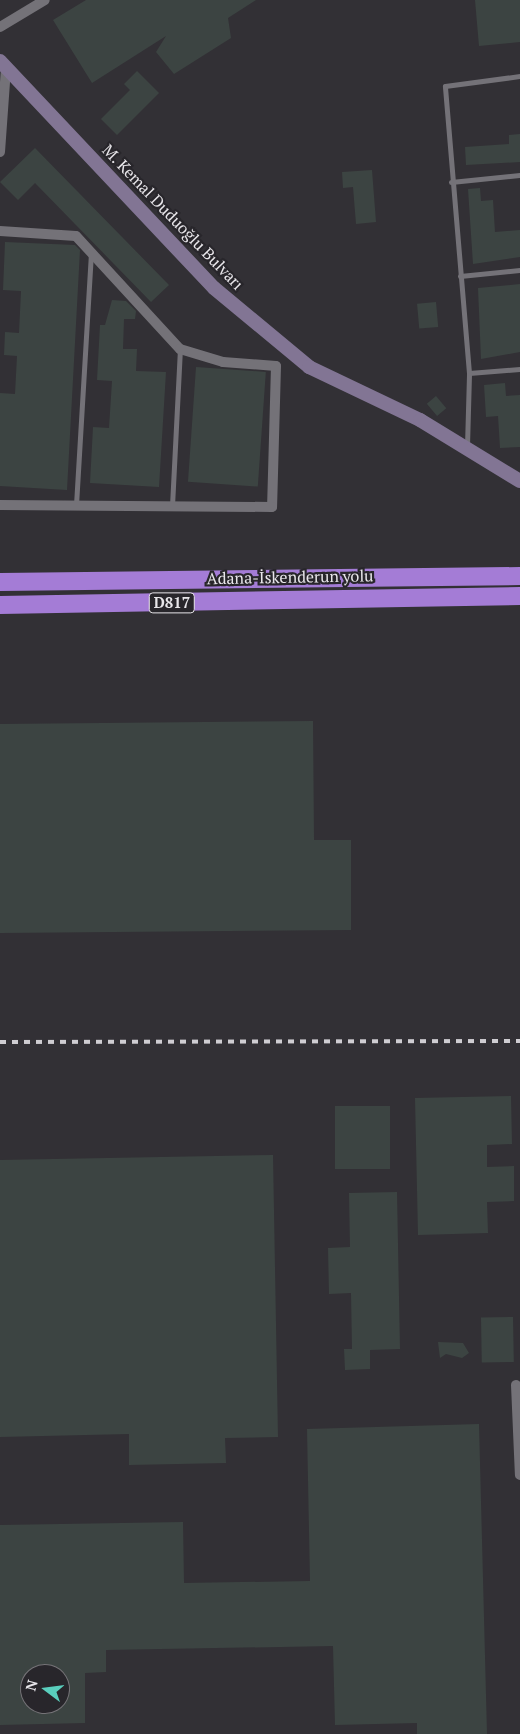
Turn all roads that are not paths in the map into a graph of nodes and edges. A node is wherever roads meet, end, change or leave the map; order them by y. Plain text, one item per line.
1 (45, 0) edge
2 (0, 28) edge
3 (3, 64) edge
4 (520, 76) edge
5 (3, 87) edge
6 (0, 152) edge
7 (520, 175) edge
8 (451, 182) junction
9 (0, 231) edge
10 (91, 253) junction
11 (520, 270) edge
12 (460, 276) junction
13 (180, 349) junction
14 (520, 369) edge
15 (469, 373) junction
16 (467, 449) junction
17 (520, 481) edge
18 (0, 505) edge
19 (76, 505) junction
20 (172, 506) junction
21 (520, 576) edge
22 (0, 582) edge
23 (520, 596) edge
24 (0, 605) edge
25 (516, 1385) dead end
26 (520, 1475) edge

1 - 2 street
3 - 5 street
3 - 16 street, M. Kemal Duduoğlu Bulvarı
4 - 8 lane
5 - 6 street
7 - 8 lane
8 - 12 lane
9 - 10 street
10 - 13 street
10 - 19 lane
11 - 12 lane
12 - 15 lane
13 - 20 lane
13 - 20 street
14 - 15 lane
15 - 16 lane
16 - 17 street, M. Kemal Duduoğlu Bulvarı
18 - 19 street
19 - 20 street
21 - 22 highway, Adana-İskenderun yolu / D817
23 - 24 highway, D817
25 - 26 street

